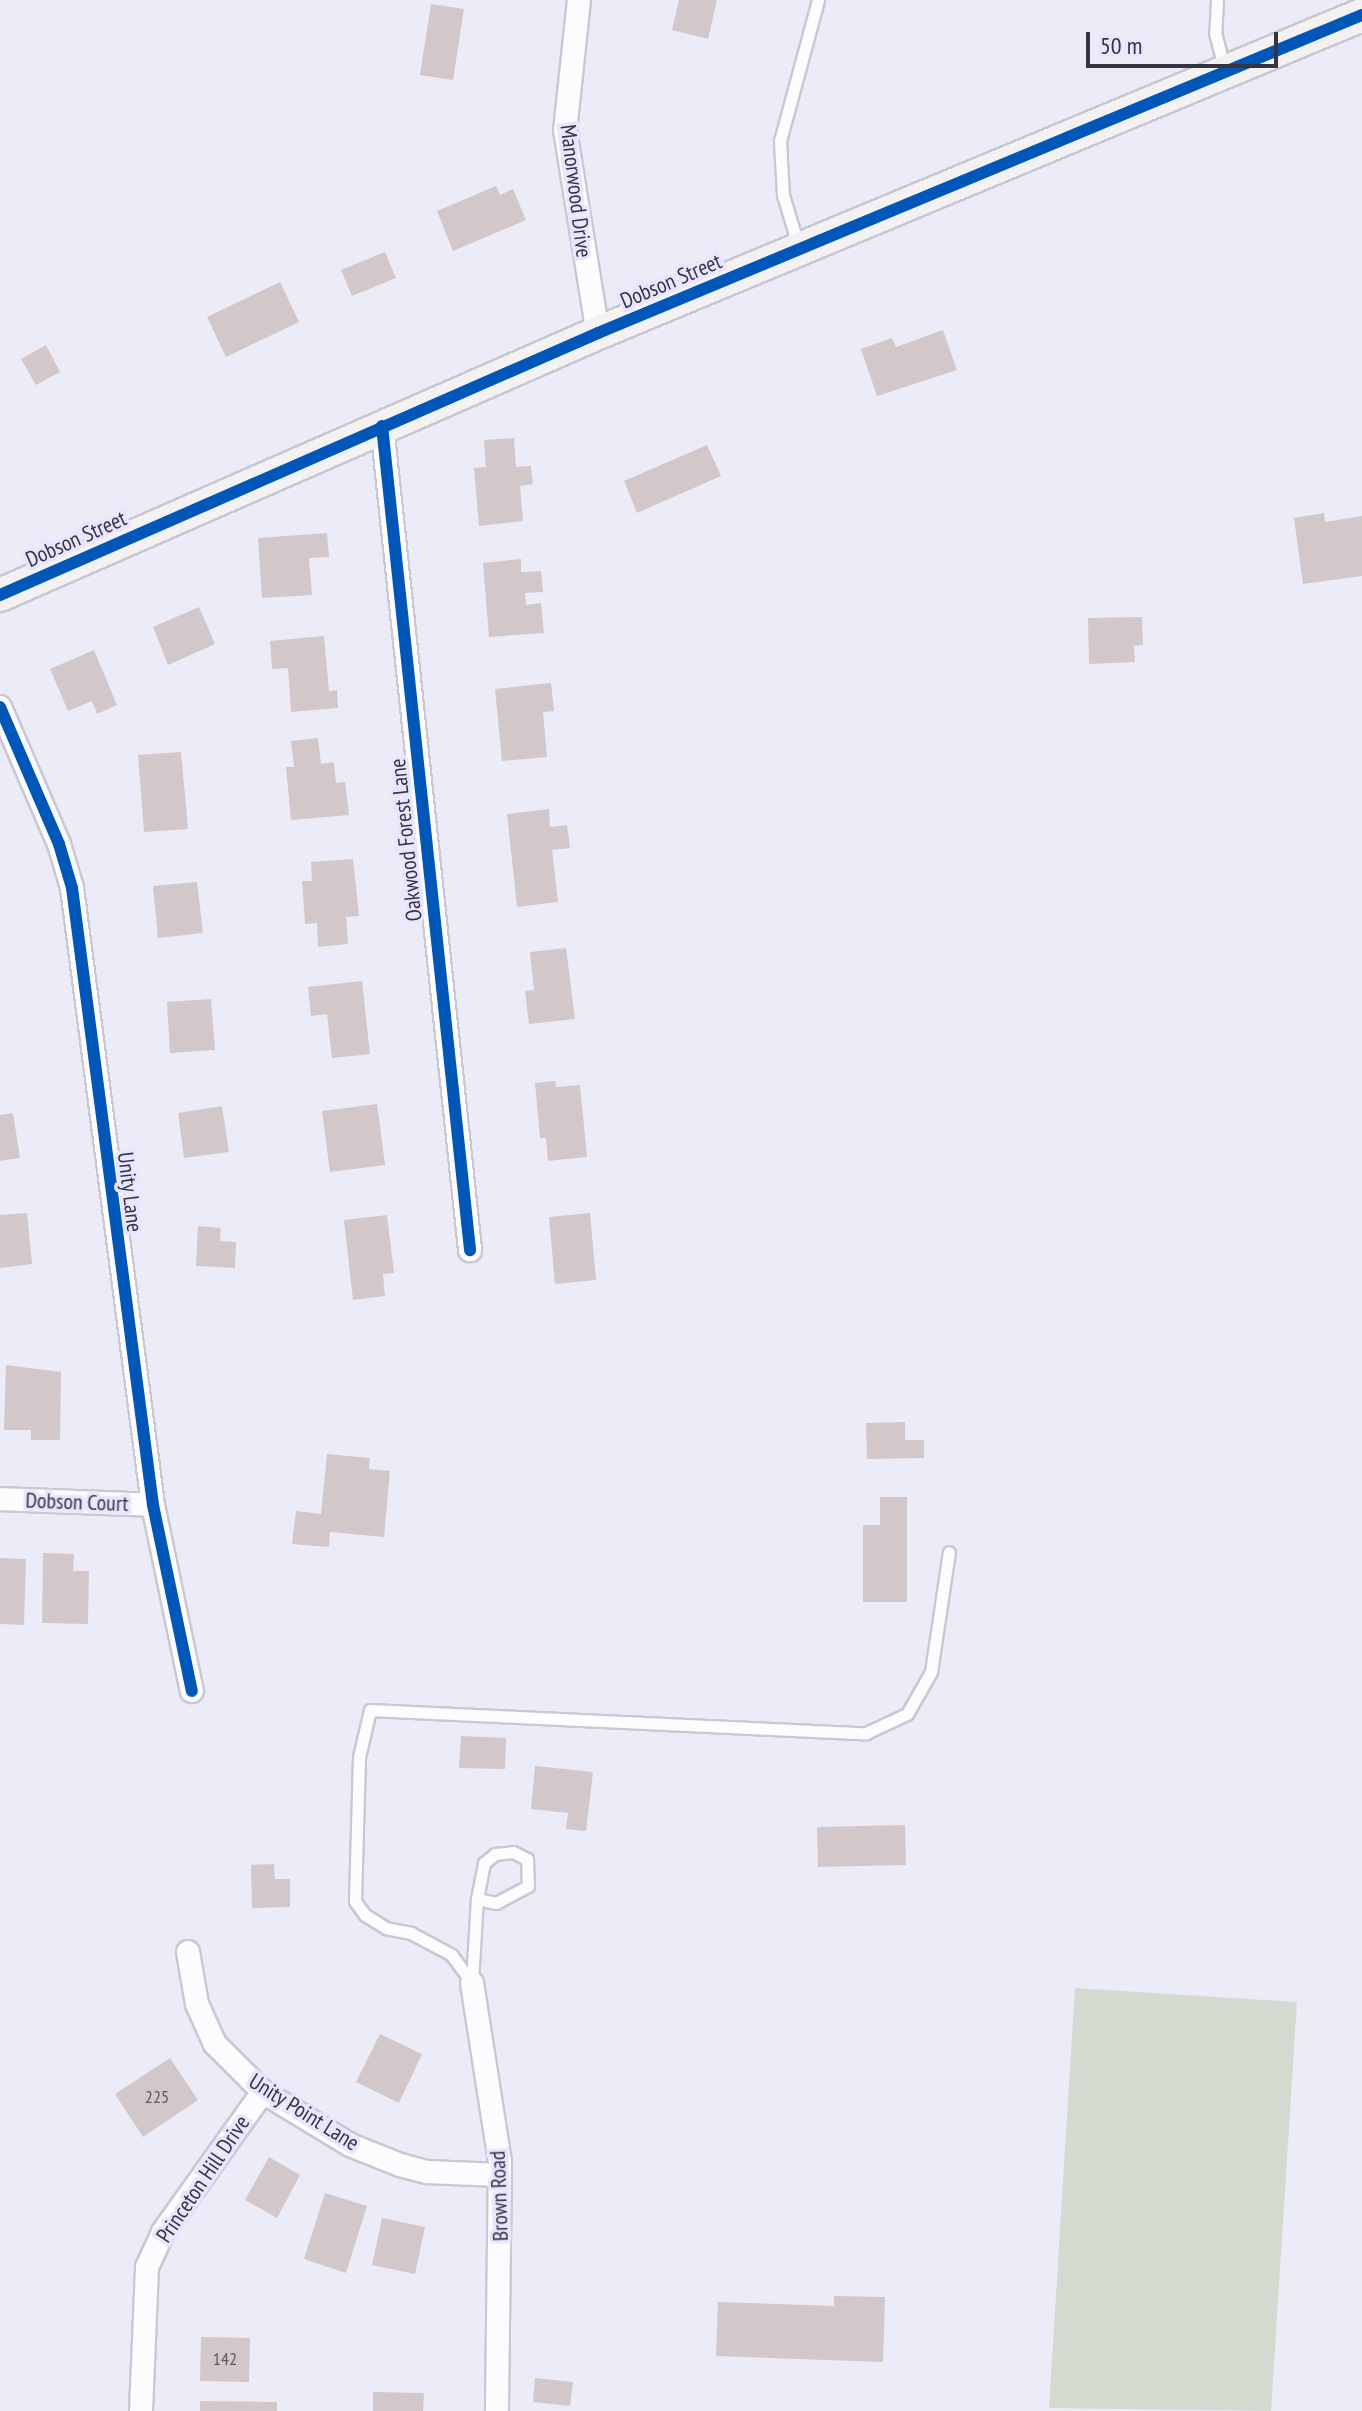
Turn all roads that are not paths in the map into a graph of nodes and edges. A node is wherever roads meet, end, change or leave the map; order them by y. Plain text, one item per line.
1 (579, 0) edge
2 (818, 0) edge
3 (1217, 0) edge
4 (1362, 15) edge
5 (1226, 71) junction
6 (799, 250) junction
7 (598, 333) junction
8 (382, 426) junction
9 (0, 595) edge
10 (0, 707) edge
11 (470, 1250) dead end
12 (0, 1499) edge
13 (153, 1505) junction
14 (949, 1552) dead end
15 (192, 1691) dead end
16 (477, 1899) junction
17 (188, 1952) dead end
18 (472, 1983) junction
19 (263, 2092) junction
20 (500, 2175) junction
21 (141, 2411) edge
22 (497, 2411) edge

1 - 7 street, Manorwood Drive
2 - 6 lane
3 - 5 lane
4 - 5 street, Dobson Street
5 - 6 street, Dobson Street
6 - 7 street, Dobson Street
7 - 8 street, Dobson Street
8 - 9 street, Dobson Street
8 - 11 street, Oakwood Forest Lane
10 - 13 street, Unity Lane
12 - 13 street, Dobson Court
13 - 15 street, Unity Lane
14 - 18 lane
16 - 16 lane
16 - 18 lane
17 - 19 street, Unity Point Lane
18 - 20 street, Brown Road
19 - 20 street, Unity Point Lane
19 - 21 street, Princeton Hill Drive
20 - 22 street, Brown Road

